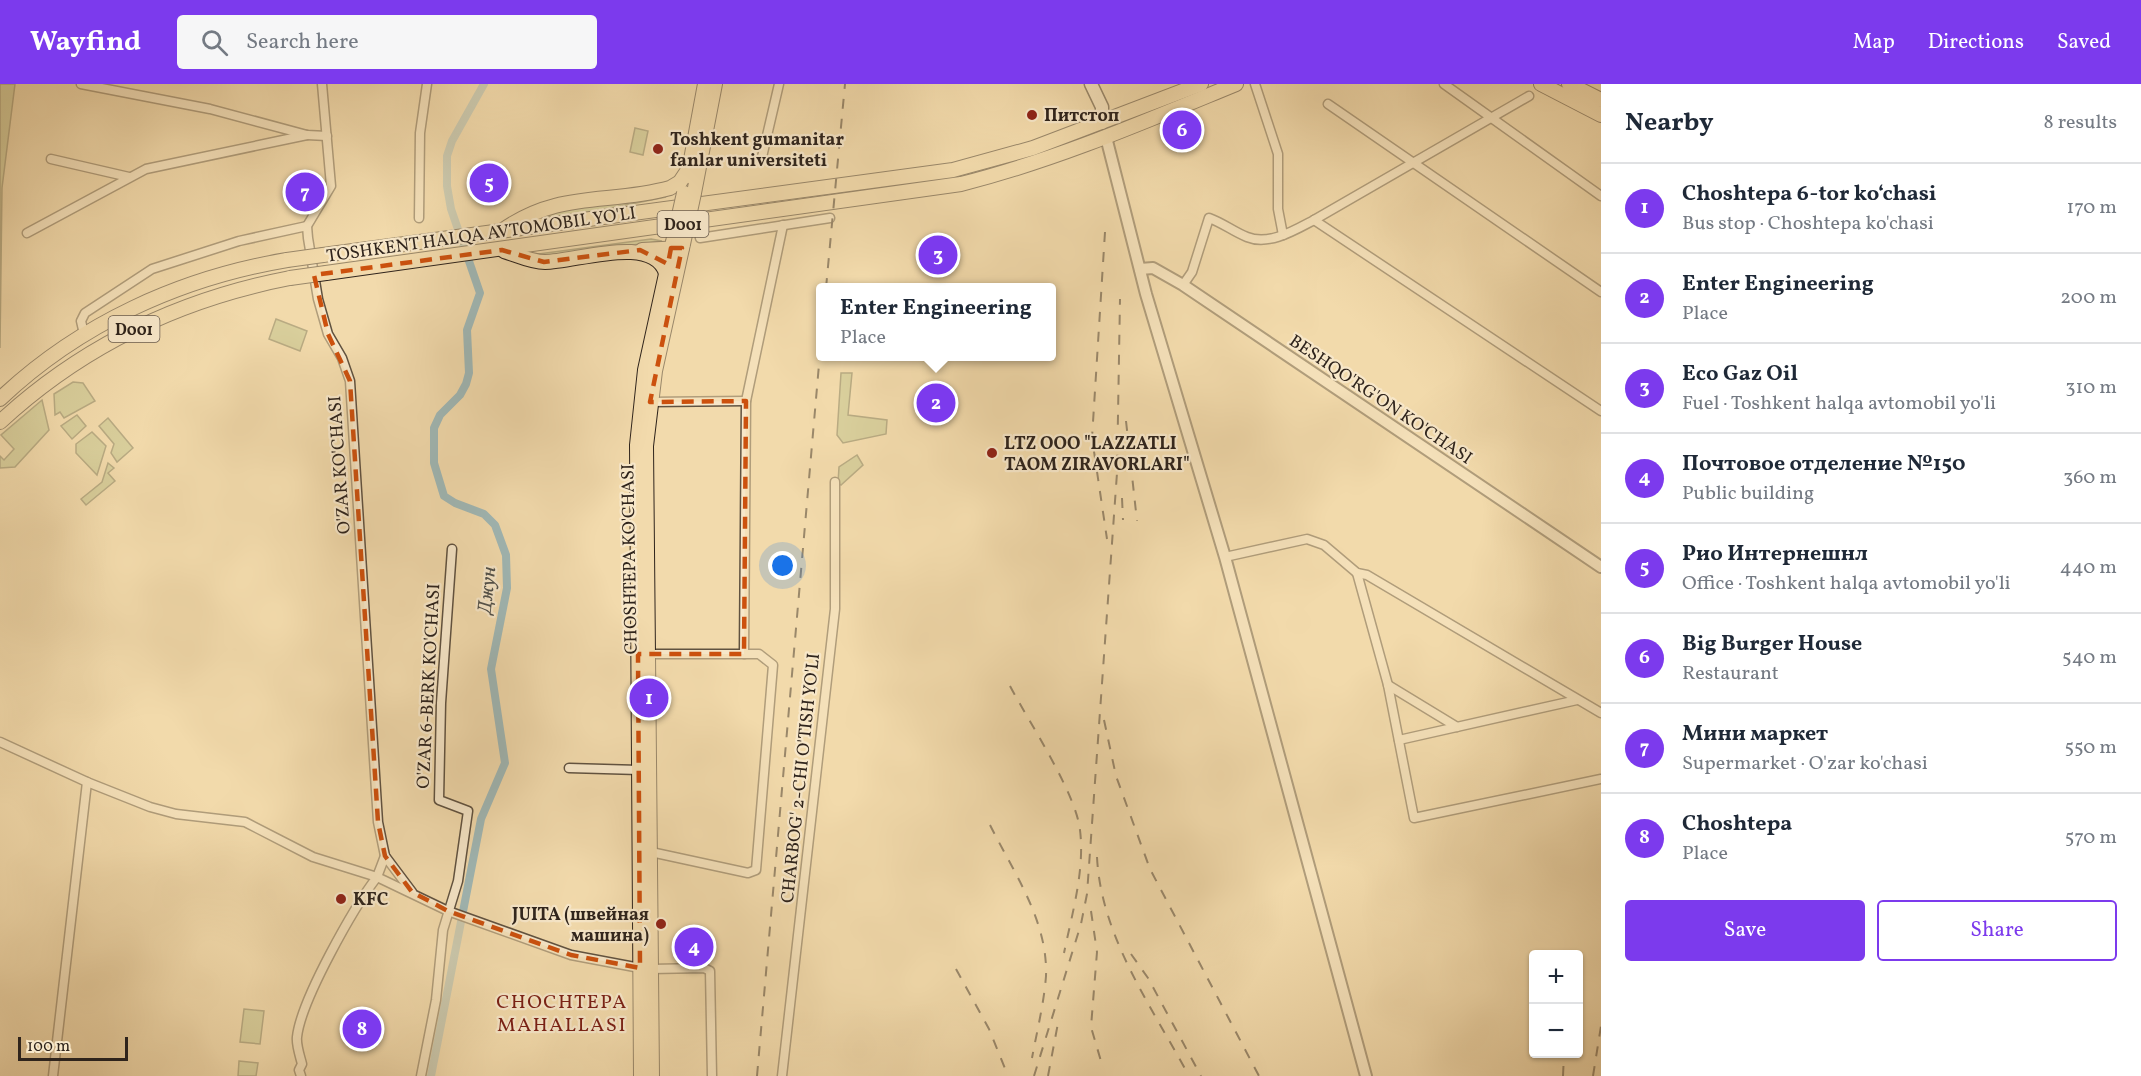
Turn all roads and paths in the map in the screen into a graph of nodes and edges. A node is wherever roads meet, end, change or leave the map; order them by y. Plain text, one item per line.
1 (81, 84) edge
2 (322, 84) edge
3 (427, 84) edge
4 (705, 84) edge
5 (715, 84) edge
6 (779, 84) edge
7 (1091, 84) edge
8 (1201, 84) edge
9 (1236, 84) edge
10 (1255, 84) edge
11 (1444, 84) edge
12 (1541, 84) edge
13 (1569, 84) edge
14 (1596, 93) edge
15 (1529, 96) dead end
16 (1328, 104) dead end
17 (1601, 115) edge
18 (1490, 119) junction
19 (1104, 130) junction
20 (306, 135) junction
21 (327, 135) junction
22 (762, 157) dead end
23 (51, 159) dead end
24 (1414, 162) junction
25 (690, 166) junction
26 (129, 177) junction
27 (689, 193) junction
28 (1601, 196) edge
29 (419, 218) dead end
30 (830, 218) dead end
31 (1314, 220) junction
32 (783, 225) junction
33 (307, 226) junction
34 (27, 233) dead end
35 (500, 233) junction
36 (1283, 235) junction
37 (700, 238) dead end
38 (677, 246) junction
39 (502, 250) junction
40 (640, 250) junction
41 (1140, 269) junction
42 (666, 273) junction
43 (1183, 285) junction
44 (1601, 292) edge
45 (84, 334) junction
46 (0, 399) edge
47 (746, 401) junction
48 (650, 402) junction
49 (1601, 411) edge
50 (0, 422) edge
51 (836, 482) dead end
52 (452, 549) dead end
53 (1225, 557) junction
54 (1601, 567) edge
55 (1357, 573) junction
56 (642, 577) junction
57 (648, 654) junction
58 (744, 654) junction
59 (1388, 685) junction
60 (1577, 700) junction
61 (1601, 713) edge
62 (1457, 727) junction
63 (1399, 740) junction
64 (0, 742) edge
65 (569, 768) dead end
66 (639, 770) junction
67 (1601, 779) edge
68 (87, 782) junction
69 (651, 852) junction
70 (385, 856) junction
71 (377, 877) junction
72 (412, 892) junction
73 (451, 912) junction
74 (646, 968) junction
75 (53, 1076) edge
76 (301, 1076) edge
77 (421, 1076) edge
78 (641, 1076) edge
79 (652, 1076) edge
80 (712, 1076) edge
81 (782, 1076) edge
82 (1366, 1076) edge

1 - 20 street
2 - 21 street
3 - 29 street
4 - 25 main road, CHOSHTEPA KO'CHASI
5 - 27 main road, CHOSHTEPA KO'CHASI
6 - 22 street
7 - 19 main road
8 - 19 main road, TOSHKENT HALQA AVTOMOBIL YO'LI / D001
9 - 19 main road, TOSHKENT HALQA AVTOMOBIL YO'LI / D001
10 - 36 street
11 - 18 street
12 - 17 main road
13 - 14 main road
15 - 18 street
16 - 24 street
18 - 24 street
18 - 28 street
19 - 35 main road, TOSHKENT HALQA AVTOMOBIL YO'LI / D001
19 - 39 main road, TOSHKENT HALQA AVTOMOBIL YO'LI / D001
19 - 41 street
20 - 21 street
20 - 26 street
21 - 33 street
23 - 26 street
24 - 31 street
24 - 44 street
25 - 27 main road, CHOSHTEPA KO'CHASI
25 - 35 main road
26 - 34 street
27 - 38 main road, CHOSHTEPA KO'CHASI, bridge
30 - 32 street
31 - 36 street
31 - 49 street
32 - 37 street
32 - 47 street
33 - 45 street
33 - 70 street, O'ZAR KO'CHASI
35 - 45 main road, TOSHKENT HALQA AVTOMOBIL YO'LI / D001, bridge
36 - 43 street
38 - 40 main road
38 - 42 main road, CHOSHTEPA KO'CHASI
38 - 48 main road, CHOSHTEPA KO'CHASI
39 - 40 main road
39 - 50 main road, TOSHKENT HALQA AVTOMOBIL YO'LI / D001, bridge
40 - 42 main road
41 - 43 street, BESHQO'RG'ON KO'CHASI
41 - 53 street
42 - 56 main road, CHOSHTEPA KO'CHASI
43 - 54 street, BESHQO'RG'ON KO'CHASI
45 - 46 main road, TOSHKENT HALQA AVTOMOBIL YO'LI / D001
47 - 48 street
47 - 58 street
48 - 56 main road, CHOSHTEPA KO'CHASI
51 - 81 street, CHARBOG' 2-CHI O'TISH YO'LI
52 - 73 street, O'ZAR 6-BERK KO'CHASI
53 - 55 street
53 - 82 street
55 - 59 street
55 - 60 street
56 - 57 main road, CHOSHTEPA KO'CHASI
56 - 66 main road, CHOSHTEPA KO'CHASI
57 - 58 street
57 - 69 main road, CHOSHTEPA KO'CHASI
58 - 69 street
59 - 62 street
59 - 63 street
60 - 61 street
60 - 62 street
62 - 63 street
63 - 67 street
64 - 68 street
65 - 66 street
66 - 74 main road, CHOSHTEPA KO'CHASI
68 - 71 street
68 - 75 street
69 - 74 main road, CHOSHTEPA KO'CHASI
70 - 71 street
70 - 72 street
71 - 72 street
71 - 76 street
72 - 73 street
73 - 74 street
73 - 77 street
74 - 78 main road, CHOSHTEPA KO'CHASI
74 - 79 main road, CHOSHTEPA KO'CHASI
74 - 80 street

